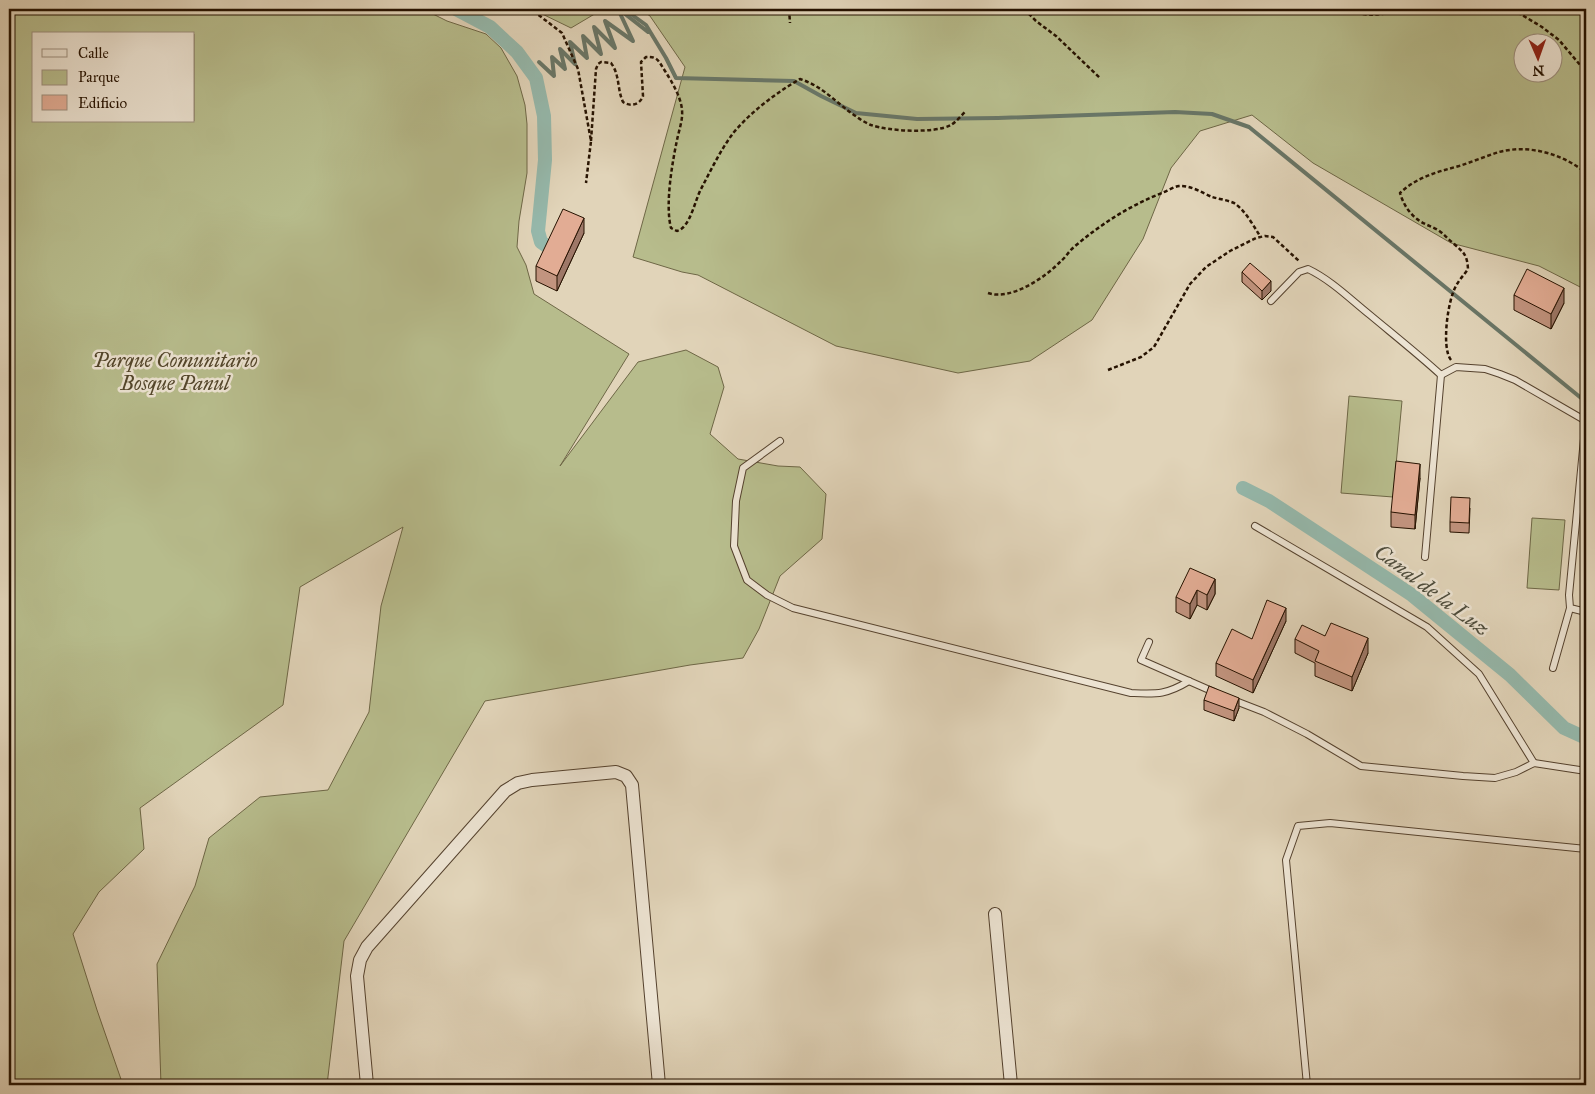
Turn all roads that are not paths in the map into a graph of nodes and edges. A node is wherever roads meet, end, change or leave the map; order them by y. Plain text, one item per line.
1 (1271, 300) dead end
2 (1441, 375) junction
3 (1586, 421) edge
4 (1586, 431) edge
5 (780, 442) dead end
6 (1255, 526) dead end
7 (1426, 557) dead end
8 (1570, 608) junction
9 (1586, 612) edge
10 (1149, 642) dead end
11 (1553, 668) dead end
12 (1189, 681) junction
13 (1218, 694) edge
14 (1228, 698) edge
15 (1534, 763) junction
16 (1586, 771) edge
17 (1586, 849) edge
18 (995, 914) dead end
19 (366, 1085) edge
20 (658, 1085) edge
21 (1011, 1085) edge
22 (1307, 1085) edge

1 - 2 lane
2 - 3 lane
2 - 7 lane
4 - 8 lane
5 - 12 lane
6 - 15 lane
8 - 9 lane
8 - 11 lane
10 - 12 lane
12 - 13 lane
14 - 15 lane
15 - 16 lane
17 - 22 lane
18 - 21 street
19 - 20 street

